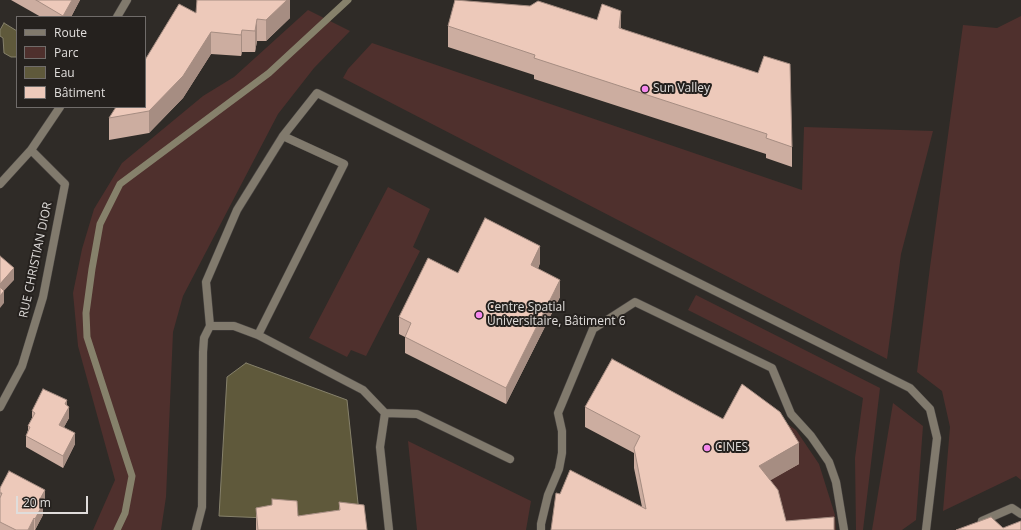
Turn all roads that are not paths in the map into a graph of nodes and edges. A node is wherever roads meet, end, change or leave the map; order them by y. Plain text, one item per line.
1 (128, 0) edge
2 (118, 16) edge
3 (59, 108) edge
4 (283, 136) junction
5 (31, 150) junction
6 (0, 184) edge
7 (210, 326) junction
8 (258, 335) junction
9 (0, 407) edge
10 (385, 413) junction
11 (510, 459) dead end
12 (1021, 514) edge
13 (976, 524) edge
14 (196, 530) edge
15 (389, 530) edge
16 (541, 530) edge
17 (844, 530) edge
18 (926, 530) edge

1 - 2 street
3 - 5 street
4 - 7 street
4 - 8 street
4 - 18 street
5 - 6 street
5 - 9 street, RUE CHRISTIAN DIOR
7 - 8 street
7 - 14 street
8 - 10 street
10 - 11 street
10 - 15 street
12 - 13 street
16 - 17 street

